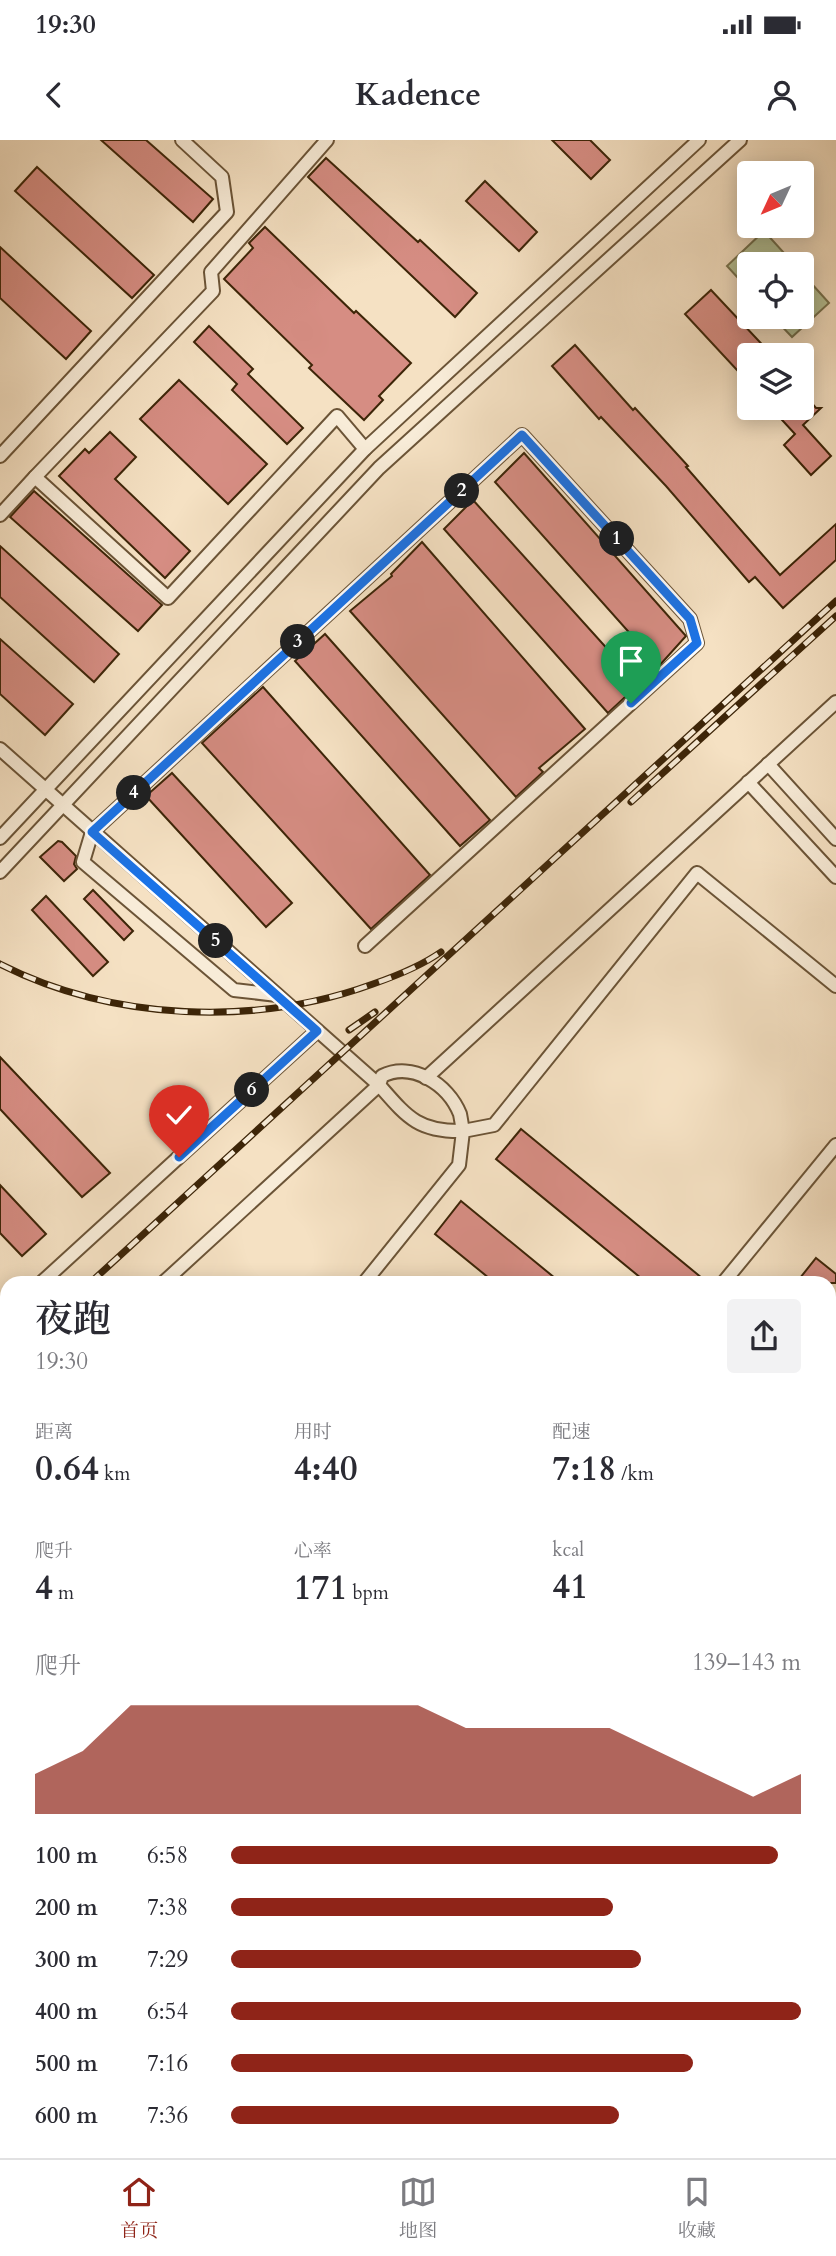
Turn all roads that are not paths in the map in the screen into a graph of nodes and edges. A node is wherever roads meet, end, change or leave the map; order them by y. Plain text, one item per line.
1 (182, 140) edge
2 (327, 140) edge
3 (699, 140) edge
4 (740, 140) edge
5 (365, 449) junction
6 (0, 456) edge
7 (35, 477) junction
8 (0, 516) edge
9 (836, 702) edge
10 (0, 749) edge
11 (768, 764) junction
12 (748, 782) junction
13 (46, 791) junction
14 (62, 805) junction
15 (92, 832) junction
16 (0, 838) edge
17 (836, 839) edge
18 (0, 872) edge
19 (836, 877) edge
20 (365, 946) dead end
21 (836, 986) edge
22 (277, 995) junction
23 (317, 1031) junction
24 (426, 1078) junction
25 (379, 1085) junction
26 (463, 1131) junction
27 (836, 1145) edge
28 (49, 1276) edge
29 (171, 1276) edge
30 (370, 1276) edge
31 (729, 1276) edge

1 - 6 street
2 - 7 street
3 - 5 street
4 - 14 street
5 - 7 street
5 - 13 street
7 - 8 street
9 - 11 street
10 - 13 street
11 - 12 street
11 - 17 street
12 - 19 street
12 - 24 street
13 - 14 street
13 - 16 street
14 - 15 street
14 - 18 street
15 - 20 street
15 - 22 street
15 - 22 street
21 - 26 street
22 - 23 street
23 - 25 street
23 - 28 street
24 - 25 street
24 - 26 street
25 - 26 street
25 - 29 street
26 - 30 street
27 - 31 street

